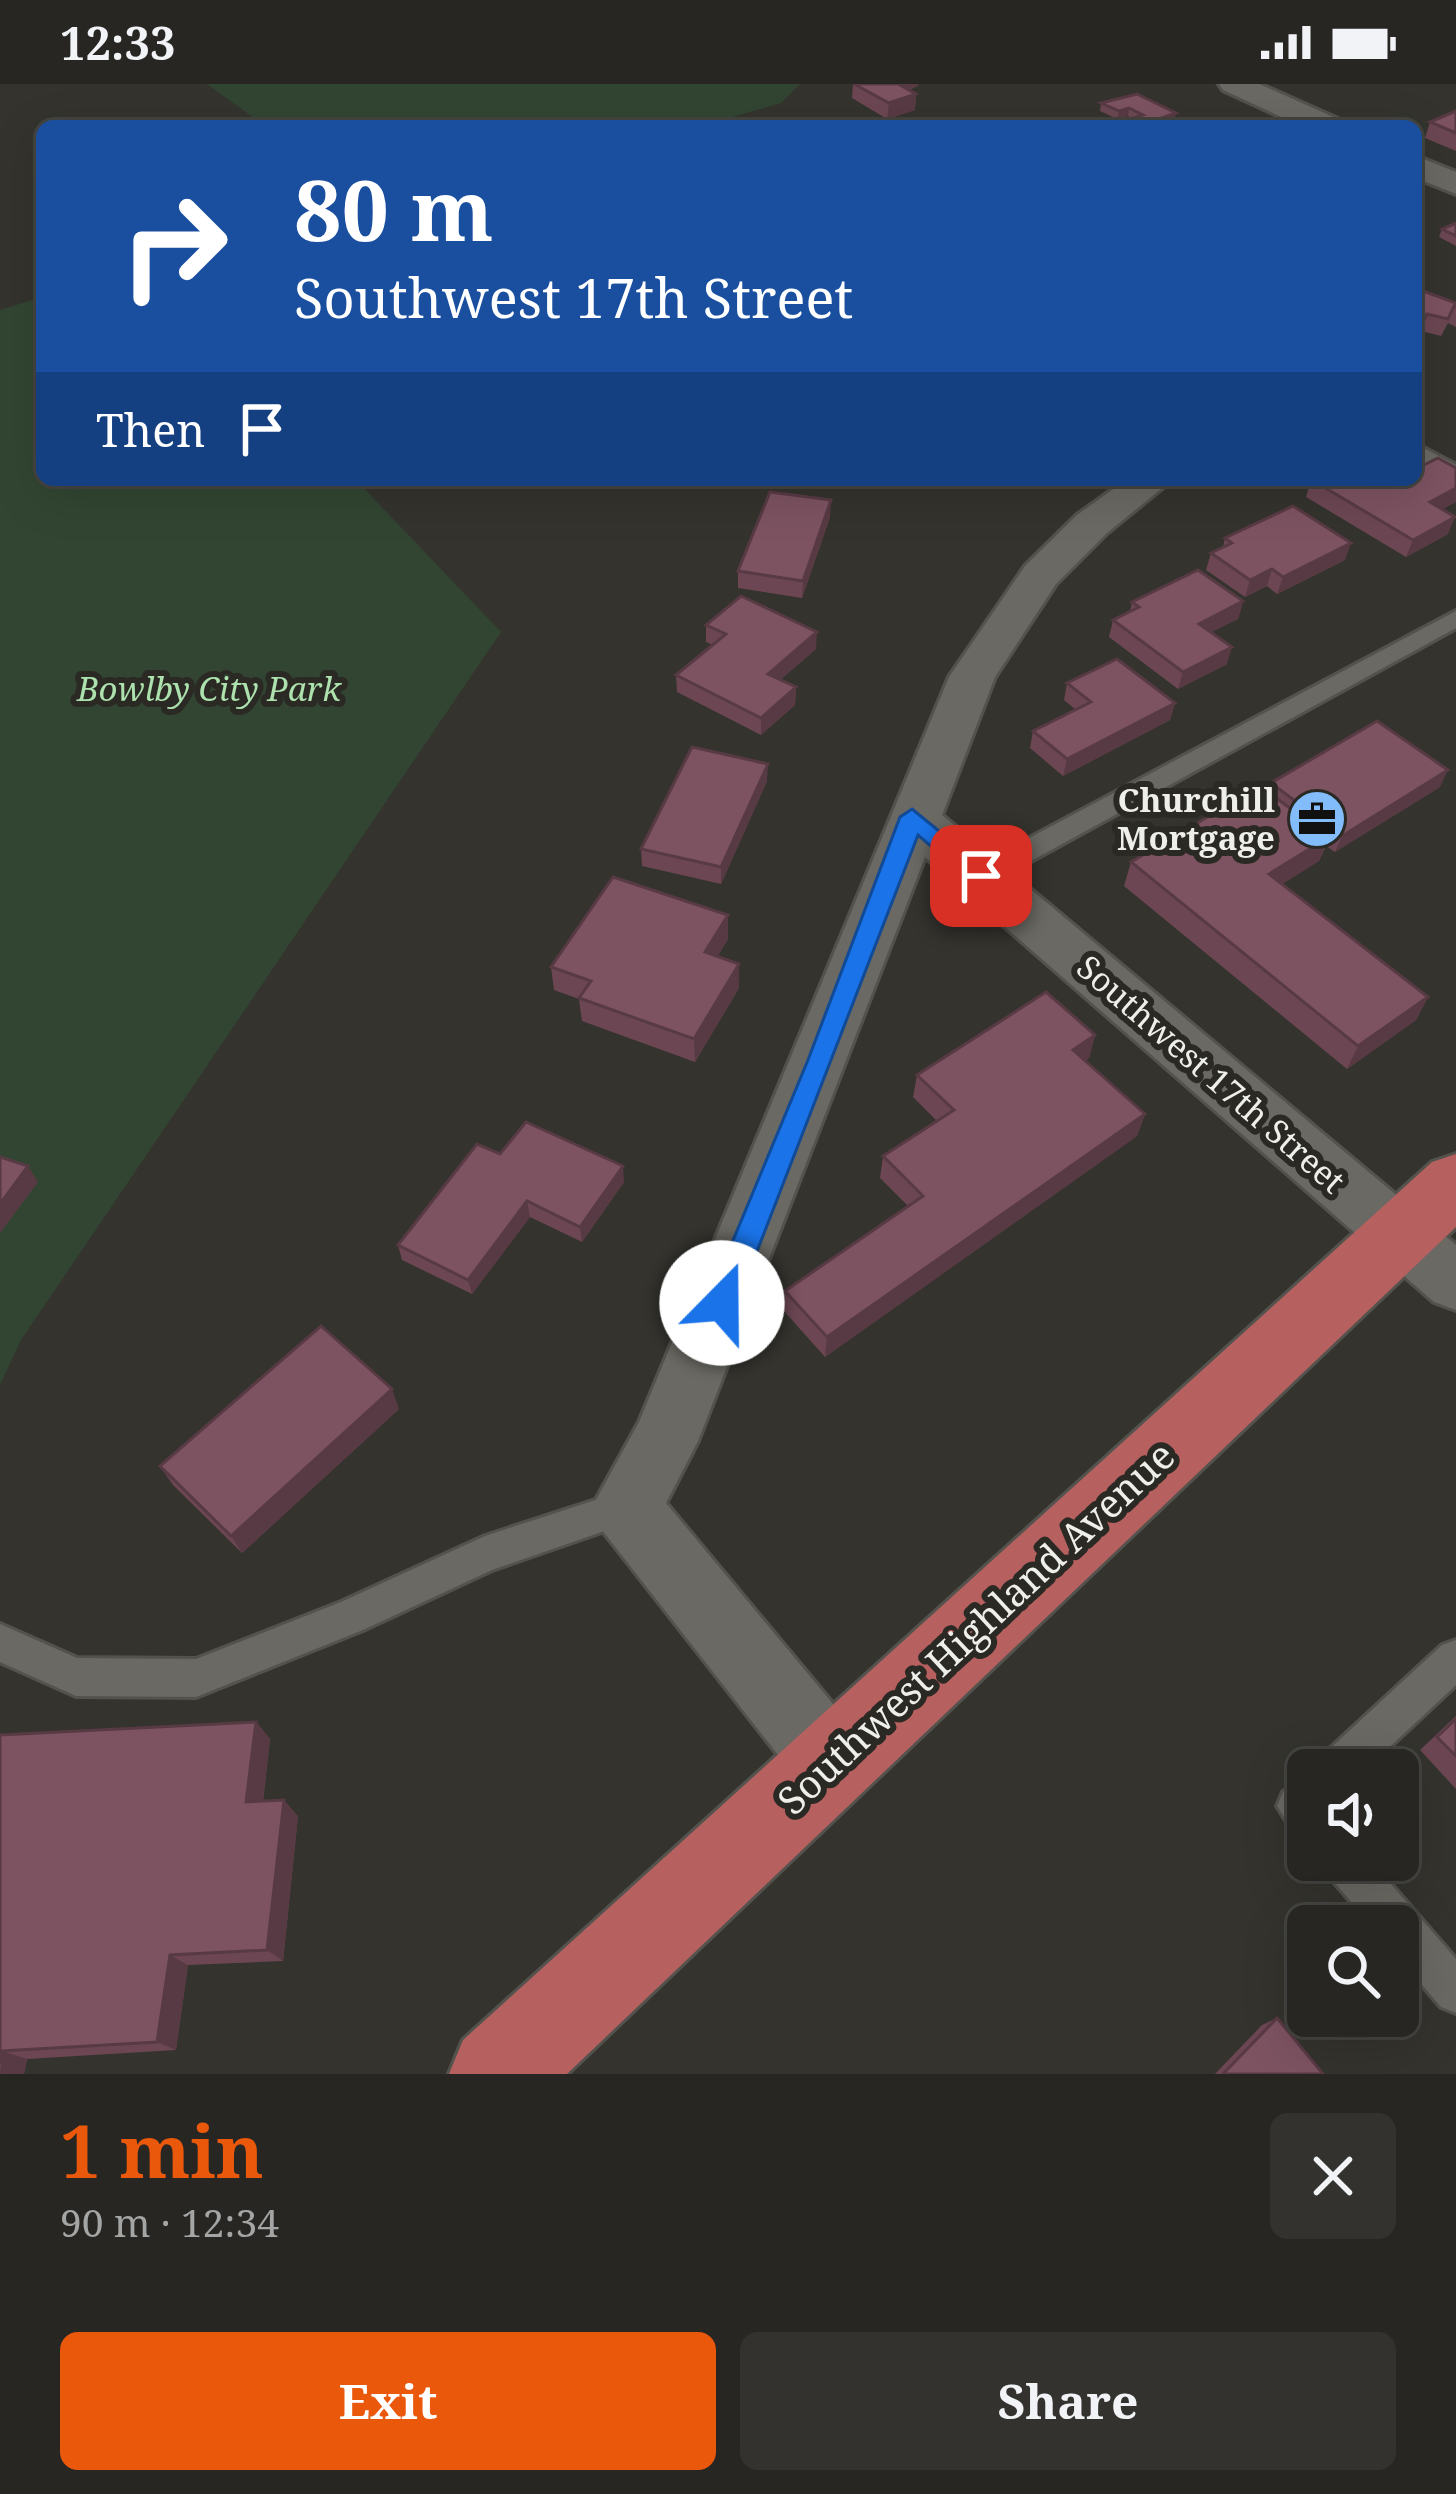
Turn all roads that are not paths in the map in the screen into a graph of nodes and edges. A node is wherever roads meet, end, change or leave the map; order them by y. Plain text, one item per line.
1 (1234, 84) edge
2 (1315, 120) edge
3 (1422, 169) edge
4 (1456, 184) edge
5 (1422, 454) edge
6 (1456, 474) edge
7 (1144, 486) edge
8 (1456, 618) edge
9 (912, 817) junction
10 (981, 876) junction
11 (1437, 1234) edge
12 (626, 1508) junction
13 (0, 1643) edge
14 (1456, 1659) edge
15 (1359, 1749) edge
16 (831, 1761) junction
17 (1361, 1881) edge
18 (1456, 1992) edge
19 (497, 2074) edge

1 - 2 street
3 - 4 street
5 - 6 lane
7 - 9 street
8 - 10 lane
9 - 10 street, Southwest 17th Street
9 - 12 street
10 - 11 street, Southwest 17th Street
11 - 16 highway, Southwest Highland Avenue
12 - 13 lane
12 - 16 street
14 - 15 lane
16 - 19 highway, Southwest Highland Avenue
17 - 18 lane

